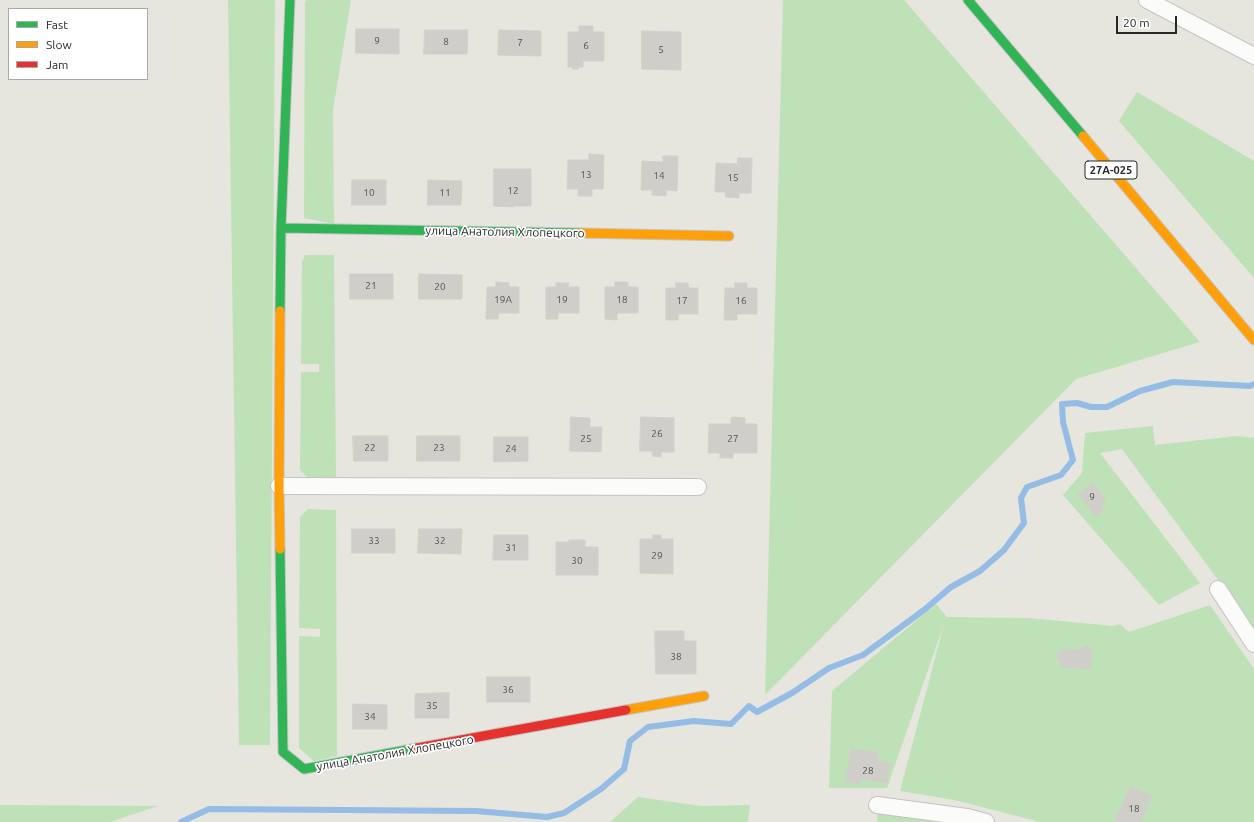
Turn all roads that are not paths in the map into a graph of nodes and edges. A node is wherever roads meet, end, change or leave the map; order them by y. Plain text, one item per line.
1 (290, 0) edge
2 (968, 0) edge
3 (1147, 0) edge
4 (1254, 56) edge
5 (281, 228) junction
6 (729, 236) dead end
7 (1254, 340) edge
8 (279, 486) junction
9 (698, 487) dead end
10 (1218, 589) dead end
11 (1254, 644) edge
12 (704, 696) dead end
13 (877, 805) dead end
14 (986, 822) edge

1 - 5 street, улица Анатолия Хлопецкого
2 - 7 street, 27А-025
3 - 4 street
5 - 6 street, улица Анатолия Хлопецкого
5 - 8 street, улица Анатолия Хлопецкого
8 - 9 street
8 - 12 street, улица Анатолия Хлопецкого
10 - 11 street
13 - 14 street

